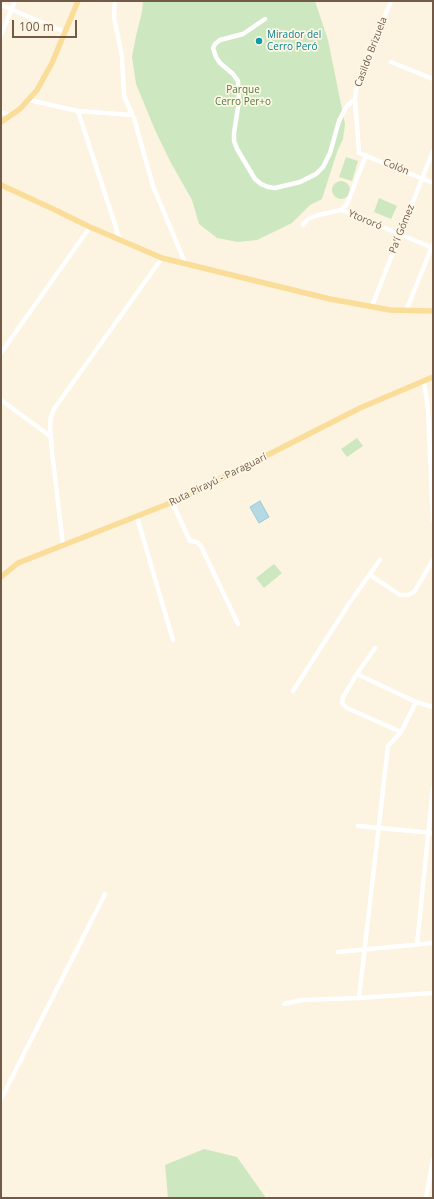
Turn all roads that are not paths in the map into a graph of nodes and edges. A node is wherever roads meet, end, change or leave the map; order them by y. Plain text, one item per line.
1 (15, 1) edge
2 (78, 1) edge
3 (114, 1) edge
4 (391, 1) edge
5 (1, 5) edge
6 (12, 9) junction
7 (265, 19) dead end
8 (65, 32) junction
9 (1, 35) edge
10 (391, 62) dead end
11 (433, 79) edge
12 (29, 100) junction
13 (355, 100) junction
14 (78, 111) junction
15 (1, 112) edge
16 (132, 115) junction
17 (11, 116) junction
18 (1, 122) edge
19 (433, 151) edge
20 (360, 153) joint
21 (366, 155) junction
22 (422, 178) junction
23 (433, 182) edge
24 (1, 185) edge
25 (342, 210) junction
26 (303, 225) dead end
27 (90, 227) junction
28 (400, 234) junction
29 (120, 240) junction
30 (433, 246) edge
31 (162, 258) junction
32 (186, 265) junction
33 (372, 306) junction
34 (406, 311) junction
35 (433, 311) edge
36 (1, 353) edge
37 (433, 377) edge
38 (424, 381) junction
39 (1, 400) edge
40 (431, 410) edge
41 (50, 436) junction
42 (172, 502) junction
43 (137, 517) junction
44 (433, 520) edge
45 (63, 545) junction
46 (380, 560) dead end
47 (433, 560) edge
48 (370, 575) junction
49 (1, 577) edge
50 (238, 624) dead end
51 (173, 640) dead end
52 (375, 648) dead end
53 (357, 674) junction
54 (293, 691) dead end
55 (416, 702) junction
56 (433, 707) edge
57 (401, 732) junction
58 (433, 787) edge
59 (358, 826) dead end
60 (380, 828) junction
61 (431, 833) edge
62 (106, 894) dead end
63 (433, 943) edge
64 (417, 944) junction
65 (365, 949) junction
66 (338, 952) dead end
67 (433, 993) edge
68 (359, 998) junction
69 (284, 1004) dead end
70 (1, 1099) edge
71 (433, 1159) edge
72 (432, 1172) edge
73 (426, 1198) edge

1 - 6 street
2 - 8 main road
3 - 16 street
4 - 13 street, Casildo Brizuela
5 - 6 street
6 - 8 street
6 - 9 street
7 - 13 street
8 - 12 main road
10 - 11 street
12 - 14 street
12 - 17 main road
13 - 20 street, Casildo Brizuela
14 - 16 street
14 - 29 street
15 - 17 street
16 - 32 street
17 - 18 main road
19 - 22 street, Pa'í Gómez
20 - 21 street, Colón
21 - 22 street, Colón
21 - 25 street
22 - 23 street, Colón
22 - 28 street, Pa'í Gómez
24 - 27 main road
25 - 26 street
25 - 28 street, Ytororó
27 - 29 main road
27 - 36 street
28 - 30 street, Ytororó
28 - 33 street, Pa'í Gómez
29 - 31 main road
30 - 34 street
31 - 32 main road
31 - 41 street
32 - 33 main road
33 - 34 main road
34 - 35 main road
37 - 38 main road, Ruta Pirayú - Paraguarí
38 - 40 street
38 - 42 main road, Ruta Pirayú - Paraguarí
39 - 41 street
40 - 44 street
41 - 45 street
42 - 43 main road, Ruta Pirayú - Paraguarí
42 - 50 street
43 - 45 main road, Ruta Pirayú - Paraguarí
43 - 51 street
45 - 49 main road, Ruta Pirayú - Paraguarí
46 - 48 street
47 - 48 street
48 - 54 street
52 - 53 street
53 - 55 street
53 - 57 street
55 - 56 street
55 - 57 street
57 - 60 street
58 - 61 street
59 - 60 street
60 - 61 street
60 - 65 street
61 - 64 street
62 - 70 street
63 - 64 street
64 - 65 street
65 - 66 street
65 - 68 street
67 - 68 street
68 - 69 street
71 - 72 street
72 - 73 street

